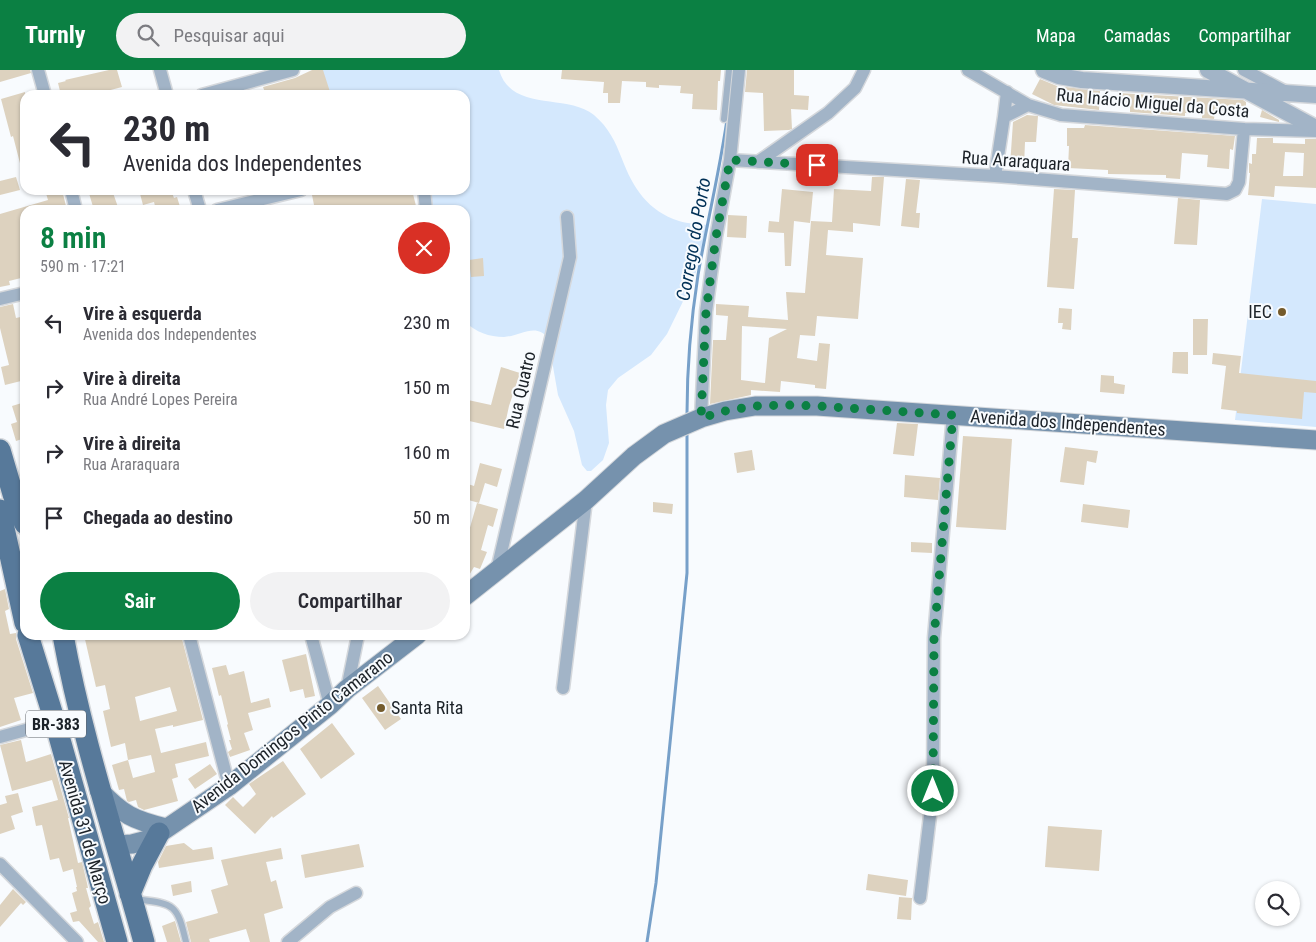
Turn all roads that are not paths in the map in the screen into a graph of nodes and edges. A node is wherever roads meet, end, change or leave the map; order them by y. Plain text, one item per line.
1 (38, 70) edge
2 (160, 70) edge
3 (293, 70) edge
4 (729, 70) edge
5 (739, 70) edge
6 (864, 70) edge
7 (968, 70) edge
8 (1044, 70) edge
9 (1208, 70) edge
10 (1244, 70) edge
11 (44, 90) edge
12 (166, 90) edge
13 (220, 90) edge
14 (1246, 90) junction
15 (1007, 92) junction
16 (1286, 92) junction
17 (1316, 95) edge
18 (1028, 105) junction
19 (1004, 117) junction
20 (724, 119) dead end
21 (1244, 129) junction
22 (1316, 130) edge
23 (730, 160) junction
24 (758, 162) junction
25 (995, 176) junction
26 (281, 195) edge
27 (238, 205) edge
28 (567, 217) dead end
29 (20, 294) edge
30 (0, 299) edge
31 (953, 415) junction
32 (701, 418) junction
33 (1316, 440) edge
34 (0, 450) edge
35 (586, 500) junction
36 (0, 510) edge
37 (20, 512) edge
38 (497, 570) junction
39 (470, 592) edge
40 (20, 600) edge
41 (30, 640) edge
42 (64, 640) edge
43 (190, 640) edge
44 (312, 640) edge
45 (357, 640) edge
46 (411, 640) edge
47 (563, 688) dead end
48 (347, 689) junction
49 (330, 705) junction
50 (55, 722) junction
51 (0, 737) edge
52 (229, 786) junction
53 (100, 790) junction
54 (80, 815) junction
55 (163, 830) junction
56 (116, 845) junction
57 (0, 864) edge
58 (356, 893) dead end
59 (920, 898) dead end
60 (132, 900) junction
61 (109, 914) junction
62 (78, 942) edge
63 (117, 942) edge
64 (144, 942) edge
65 (186, 942) edge
66 (288, 942) edge

1 - 11 street
2 - 12 street
3 - 13 street
4 - 20 lane
5 - 23 street
6 - 24 street
7 - 15 street, Rua Inácio Miguel da Costa
8 - 14 street
9 - 14 street
10 - 16 street
14 - 16 street
14 - 22 street
15 - 18 street, Rua Inácio Miguel da Costa
15 - 19 street
16 - 17 street
18 - 19 street
18 - 21 street, Rua Inácio Miguel da Costa
19 - 25 street
21 - 22 street, Rua Inácio Miguel da Costa
21 - 25 street, Rua Araraquara
23 - 24 street, Rua Araraquara
23 - 32 street
24 - 25 street, Rua Araraquara
26 - 27 street
28 - 38 street, Rua Quatro
29 - 30 street
31 - 32 main road, Avenida dos Independentes
31 - 33 main road, Avenida dos Independentes
31 - 59 street
32 - 35 main road
34 - 37 main road
35 - 38 main road
35 - 47 street
36 - 40 main road
38 - 39 main road
41 - 50 main road, Avenida 31 de Março / BR-383
42 - 53 main road, Avenida 31 de Março / BR-383
43 - 52 street
44 - 49 street
45 - 48 street
46 - 48 main road, Avenida Domingos Pinto Camarano
48 - 49 main road, Avenida Domingos Pinto Camarano
49 - 52 main road, Avenida Domingos Pinto Camarano
50 - 51 street
50 - 54 main road, Avenida 31 de Março / BR-383
52 - 55 main road, Avenida Domingos Pinto Camarano
53 - 55 main road
53 - 56 main road, Avenida 31 de Março / BR-383
54 - 56 main road
54 - 61 main road, Avenida 31 de Março / BR-383
55 - 56 main road, Avenida Domingos Pinto Camarano
55 - 60 main road
56 - 60 main road, Avenida 31 de Março / BR-383
57 - 62 street
58 - 66 street
60 - 61 main road
60 - 64 main road, Avenida 31 de Março / BR-383
60 - 65 lane
61 - 63 main road, Avenida 31 de Março / BR-383

